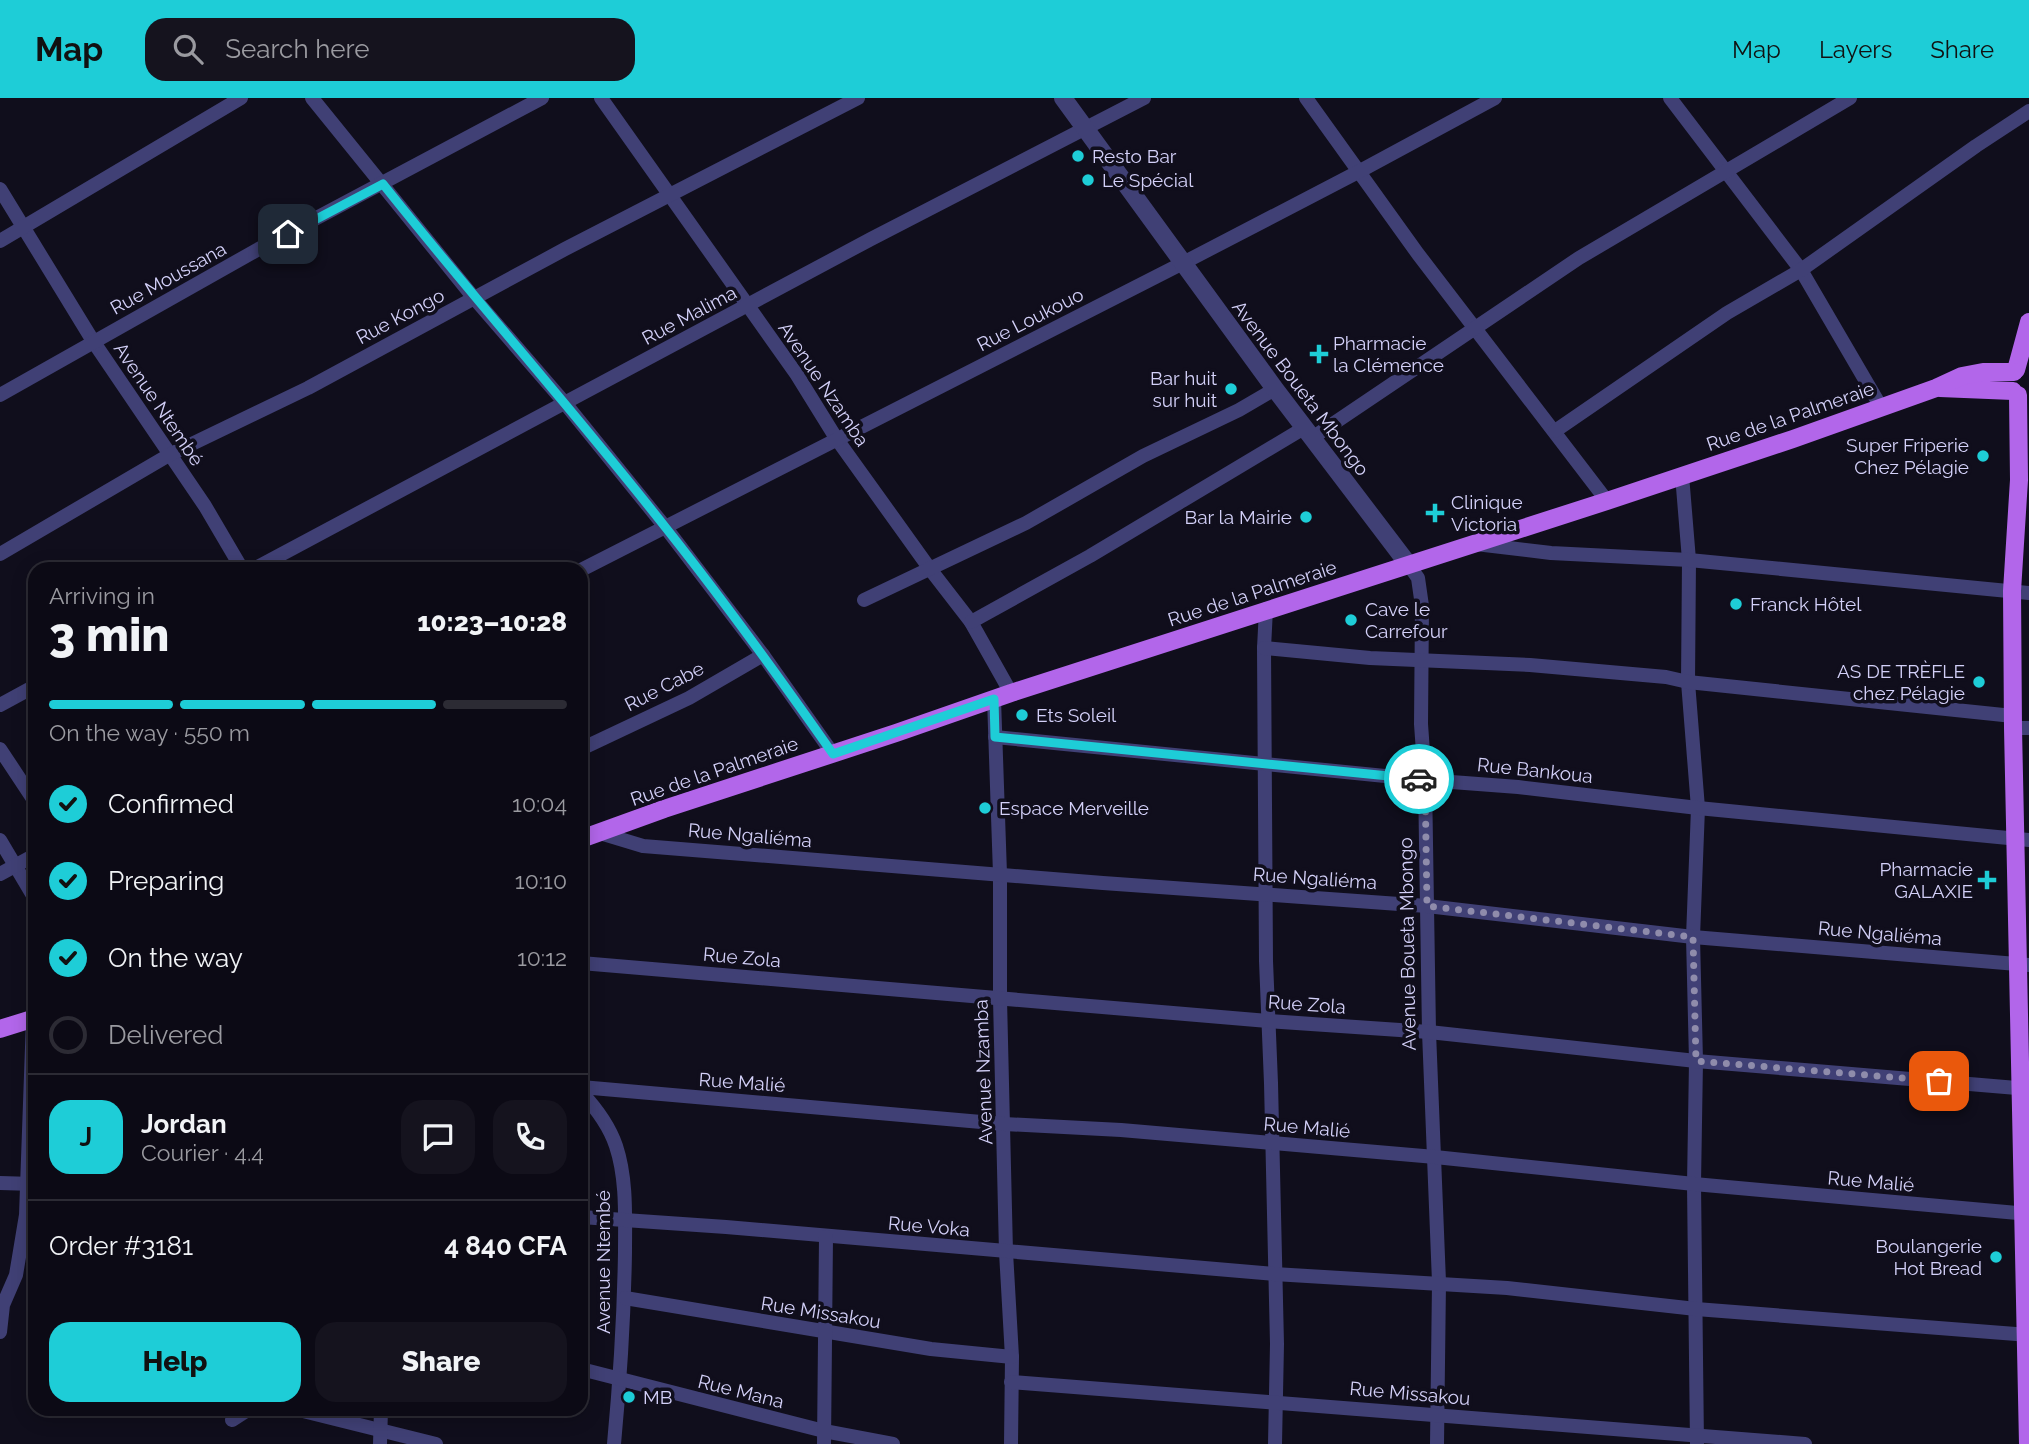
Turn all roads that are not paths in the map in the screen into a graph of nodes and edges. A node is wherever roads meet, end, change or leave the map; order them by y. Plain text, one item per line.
1 (240, 98) edge
2 (312, 98) edge
3 (542, 98) edge
4 (601, 98) edge
5 (858, 98) edge
6 (1063, 98) edge
7 (1144, 98) edge
8 (1306, 98) edge
9 (1494, 98) edge
10 (1670, 98) edge
11 (1850, 98) edge
12 (2029, 111) edge
13 (1086, 129) junction
14 (1360, 171) junction
15 (1727, 173) junction
16 (383, 184) junction
17 (0, 189) edge
18 (671, 197) junction
19 (25, 227) junction
20 (0, 241) edge
21 (1182, 263) junction
22 (1801, 270) junction
23 (474, 298) junction
24 (748, 306) junction
25 (2029, 322) edge
26 (1475, 329) junction
27 (93, 341) junction
28 (2020, 369) edge
29 (1936, 388) junction
30 (1275, 389) junction
31 (2020, 394) edge
32 (0, 395) edge
33 (564, 402) junction
34 (1881, 407) junction
35 (2029, 427) edge
36 (1555, 431) junction
37 (1308, 433) junction
38 (836, 438) junction
39 (169, 455) junction
40 (1682, 475) junction
41 (2019, 480) junction
42 (1607, 501) junction
43 (666, 528) junction
44 (1472, 544) junction
45 (0, 554) edge
46 (1689, 560) junction
47 (239, 562) edge
48 (267, 562) edge
49 (1408, 564) junction
50 (588, 567) edge
51 (930, 569) junction
52 (2021, 592) edge
53 (864, 600) dead end
54 (1266, 609) junction
55 (971, 622) junction
56 (1264, 648) junction
57 (763, 654) junction
58 (1421, 660) junction
59 (1688, 681) junction
60 (28, 691) edge
61 (1011, 693) junction
62 (994, 699) junction
63 (0, 705) edge
64 (2019, 724) edge
65 (995, 737) junction
66 (588, 746) edge
67 (0, 749) edge
68 (833, 754) junction
69 (1266, 762) junction
70 (1425, 780) junction
71 (28, 791) edge
72 (1698, 808) junction
73 (600, 833) junction
74 (588, 837) edge
75 (0, 840) edge
76 (2023, 840) edge
77 (28, 859) edge
78 (16, 866) junction
79 (0, 874) edge
80 (1000, 874) junction
81 (28, 887) edge
82 (1266, 894) junction
83 (1427, 906) junction
84 (1693, 937) junction
85 (588, 964) edge
86 (2024, 965) edge
87 (1000, 999) junction
88 (28, 1021) edge
89 (1268, 1021) junction
90 (0, 1029) edge
91 (1429, 1032) junction
92 (1696, 1061) junction
93 (588, 1088) edge
94 (2025, 1088) edge
95 (588, 1100) edge
96 (1004, 1124) junction
97 (1271, 1144) junction
98 (1435, 1157) junction
99 (0, 1183) edge
100 (28, 1184) edge
101 (1693, 1184) junction
102 (28, 1203) edge
103 (2026, 1214) edge
104 (588, 1217) edge
105 (625, 1220) junction
106 (827, 1237) junction
107 (1006, 1252) junction
108 (1274, 1274) junction
109 (1439, 1282) junction
110 (625, 1298) junction
111 (1, 1304) edge
112 (1696, 1309) junction
113 (0, 1332) edge
114 (825, 1332) junction
115 (2028, 1335) edge
116 (1012, 1357) junction
117 (588, 1371) edge
118 (620, 1380) junction
119 (1011, 1382) junction
120 (1276, 1401) junction
121 (1437, 1414) junction
122 (238, 1416) edge
123 (316, 1416) edge
124 (381, 1416) edge
125 (232, 1420) dead end
126 (824, 1437) edge
127 (380, 1438) edge
128 (1697, 1440) edge
129 (436, 1444) edge
130 (614, 1444) edge
131 (893, 1444) edge
132 (1011, 1444) edge
133 (1275, 1444) edge
134 (1437, 1444) edge
135 (1805, 1444) edge
136 (2028, 1444) edge

1 - 19 street
2 - 16 street
3 - 16 street, Rue Moussana
4 - 18 street, Avenue Nzamba
5 - 18 street, Rue Kongo
6 - 13 street, Avenue Boueta Mbongo
7 - 13 street, Rue Malima
8 - 14 street
9 - 14 street, Rue Loukouo
10 - 15 street
11 - 15 street
12 - 22 street
13 - 21 street, Avenue Boueta Mbongo
13 - 24 street, Rue Malima
14 - 21 street, Rue Loukouo
14 - 26 street
15 - 22 street
15 - 26 street
16 - 23 street
16 - 27 street, Rue Moussana
17 - 19 street, Avenue Ntembé
18 - 23 street, Rue Kongo
18 - 24 street, Avenue Nzamba
19 - 20 street
19 - 27 street, Avenue Ntembé
21 - 30 street, Avenue Boueta Mbongo
21 - 38 street, Rue Loukouo
22 - 34 street
22 - 36 street
23 - 33 street
23 - 39 street, Rue Kongo
24 - 33 street, Rue Malima
24 - 38 street, Avenue Nzamba
25 - 28 main road
26 - 36 street
26 - 37 street
27 - 32 street, Rue Moussana
27 - 39 street, Avenue Ntembé
28 - 29 main road, Rue de la Palmeraie
28 - 31 main road
29 - 31 main road
29 - 34 main road, Rue de la Palmeraie
30 - 37 street, Avenue Boueta Mbongo
30 - 51 street
31 - 41 main road
33 - 43 street
33 - 48 street, Rue Malima
34 - 40 main road, Rue de la Palmeraie
35 - 41 main road
36 - 42 street
37 - 49 street, Avenue Boueta Mbongo
37 - 55 street
38 - 43 street, Rue Loukouo
38 - 51 street, Avenue Nzamba
39 - 45 street, Rue Kongo
39 - 47 street, Avenue Ntembé
40 - 42 main road, Rue de la Palmeraie
40 - 46 street
41 - 52 main road
42 - 44 main road, Rue de la Palmeraie
43 - 50 street, Rue Loukouo
43 - 57 street
44 - 46 street
44 - 49 main road, Rue de la Palmeraie
46 - 52 street
46 - 59 street
49 - 54 main road, Rue de la Palmeraie
49 - 58 street, Avenue Boueta Mbongo
51 - 53 street
51 - 55 street, Avenue Nzamba
52 - 64 main road
54 - 56 street
54 - 61 main road, Rue de la Palmeraie
55 - 61 street, Avenue Nzamba
56 - 58 street
56 - 69 street
57 - 66 street, Rue Cabe
57 - 68 street
58 - 59 street
58 - 70 street, Avenue Boueta Mbongo
59 - 64 street
59 - 72 street
60 - 63 street
61 - 62 main road, Rue de la Palmeraie
62 - 65 street, Avenue Nzamba
62 - 68 main road, Rue de la Palmeraie
64 - 76 main road
65 - 69 street, Rue Bankoua
65 - 80 street, Avenue Nzamba
67 - 71 street
68 - 73 main road, Rue de la Palmeraie
69 - 70 street, Rue Bankoua
69 - 82 street
70 - 72 street, Rue Bankoua
70 - 83 street, Avenue Boueta Mbongo
72 - 76 street, Rue Bankoua
72 - 84 street
73 - 74 main road, Rue de la Palmeraie
73 - 80 street, Rue Ngaliéma
75 - 78 street
76 - 86 main road
77 - 78 street
78 - 79 street
78 - 81 street
80 - 82 street, Rue Ngaliéma
80 - 87 street, Avenue Nzamba
82 - 83 street, Rue Ngaliéma
82 - 89 street
83 - 84 street, Rue Ngaliéma
83 - 91 street, Avenue Boueta Mbongo
84 - 86 street, Rue Ngaliéma
84 - 92 street
85 - 87 street, Rue Zola
86 - 94 main road
87 - 89 street, Rue Zola
87 - 96 street, Avenue Nzamba
88 - 90 main road
89 - 91 street, Rue Zola
89 - 97 street
91 - 92 street, Rue Zola
91 - 98 street, Avenue Boueta Mbongo
92 - 94 street, Rue Zola
92 - 101 street
93 - 96 street, Rue Malié
94 - 103 main road
95 - 105 street, Avenue Ntembé
96 - 97 street, Rue Malié
96 - 107 street, Avenue Nzamba
97 - 98 street, Rue Malié
97 - 108 street
98 - 101 street, Rue Malié
98 - 109 street, Avenue Boueta Mbongo
99 - 100 street
101 - 103 street, Rue Malié
101 - 112 street
102 - 111 street
103 - 115 main road
104 - 105 street, Rue Voka
105 - 106 street, Rue Voka
105 - 110 street, Avenue Ntembé
106 - 107 street, Rue Voka
106 - 114 street
107 - 108 street, Rue Voka
107 - 116 street, Avenue Nzamba
108 - 109 street, Rue Voka
108 - 120 street
109 - 112 street, Rue Voka
109 - 121 street, Avenue Boueta Mbongo
110 - 114 street, Rue Missakou
110 - 118 street, Avenue Ntembé
111 - 113 street
112 - 115 street, Rue Voka
112 - 128 street
114 - 116 street, Rue Missakou
114 - 126 street
115 - 136 main road
116 - 119 street, Avenue Nzamba
117 - 118 street, Rue Mana
118 - 126 street, Rue Mana
118 - 130 street, Avenue Ntembé
119 - 120 street, Rue Missakou
119 - 132 street, Avenue Nzamba
120 - 121 street, Rue Missakou
120 - 133 street
121 - 128 street, Rue Missakou
121 - 134 street, Avenue Boueta Mbongo
122 - 125 street
123 - 127 street
124 - 127 street
126 - 131 street, Rue Mana
127 - 129 street
128 - 135 street, Rue Missakou

